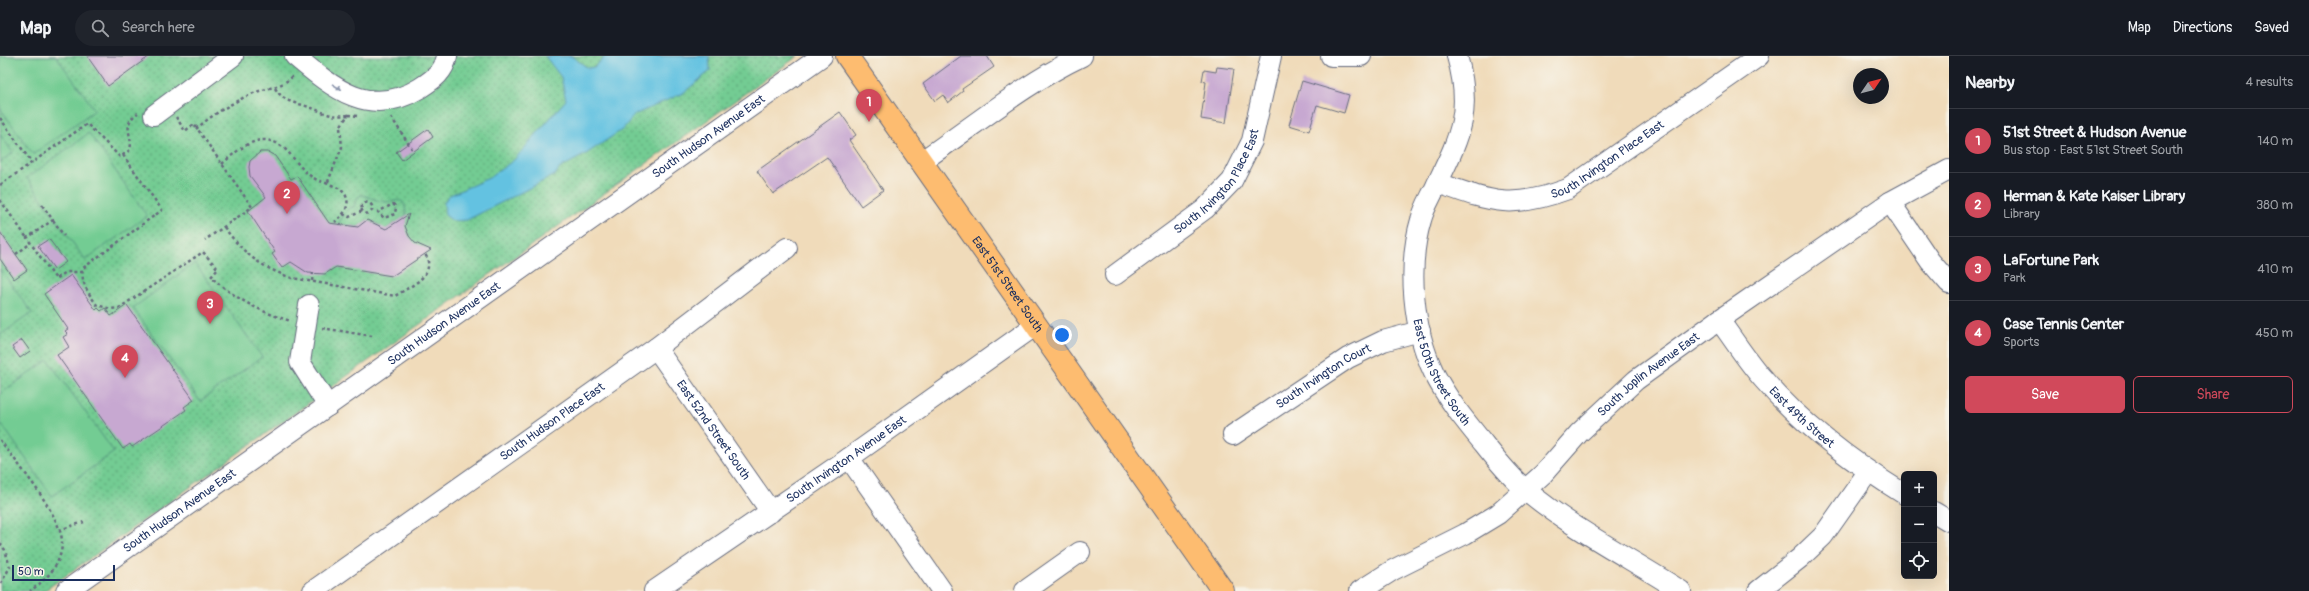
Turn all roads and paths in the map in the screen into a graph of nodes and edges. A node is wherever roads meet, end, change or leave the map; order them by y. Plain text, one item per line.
1 (232, 56) edge
2 (447, 56) edge
3 (822, 56) edge
4 (847, 56) edge
5 (1082, 56) edge
6 (1271, 56) edge
7 (1332, 56) edge
8 (1361, 56) edge
9 (1456, 56) edge
10 (1759, 56) edge
11 (304, 59) edge
12 (275, 88) junction
13 (159, 111) junction
14 (391, 117) dead end
15 (0, 118) edge
16 (196, 129) junction
17 (412, 149) dead end
18 (123, 155) junction
19 (922, 162) junction
20 (32, 163) junction
21 (222, 164) junction
22 (1949, 170) edge
23 (1438, 183) junction
24 (327, 184) junction
25 (0, 185) edge
26 (0, 200) edge
27 (1890, 202) junction
28 (42, 205) dead end
29 (372, 209) junction
30 (362, 211) junction
31 (379, 211) junction
32 (343, 214) junction
33 (53, 220) junction
34 (335, 222) dead end
35 (224, 227) junction
36 (64, 236) dead end
37 (27, 238) junction
38 (205, 240) dead end
39 (31, 243) junction
40 (787, 248) dead end
41 (16, 254) dead end
42 (424, 254) dead end
43 (82, 272) junction
44 (313, 273) dead end
45 (1115, 275) dead end
46 (312, 281) junction
47 (1949, 283) edge
48 (309, 305) dead end
49 (1719, 320) junction
50 (305, 325) junction
51 (1036, 325) junction
52 (1420, 331) junction
53 (372, 336) dead end
54 (656, 348) junction
55 (328, 406) junction
56 (1233, 435) dead end
57 (0, 440) edge
58 (849, 458) junction
59 (1868, 472) junction
60 (1526, 490) junction
61 (1901, 492) edge
62 (771, 512) junction
63 (1937, 514) edge
64 (1949, 521) edge
65 (84, 522) dead end
66 (58, 530) junction
67 (0, 543) edge
68 (1080, 552) dead end
69 (0, 585) edge
70 (30, 591) edge
71 (66, 591) edge
72 (313, 591) edge
73 (654, 591) edge
74 (942, 591) edge
75 (1025, 591) edge
76 (1223, 591) edge
77 (1360, 591) edge
78 (1681, 591) edge
79 (1758, 591) edge

1 - 13 street
11 -> 2 street
3 - 55 street, South Hudson Avenue East
4 - 19 main road, East 51st Street South
5 - 19 street
6 - 45 street, South Irvington Place East
7 - 8 street
9 - 23 street, East 50th Street South
10 - 23 street, South Irvington Place East
11 - 12 path
12 - 16 path
12 - 24 path
13 - 16 path
13 - 18 path
14 - 17 path
15 - 20 path
16 - 21 path
18 - 20 path
18 - 43 path
19 - 51 main road, East 51st Street South
20 - 25 path
21 - 24 path
21 - 35 path
22 - 27 street, South Joplin Avenue East
23 - 52 street, East 50th Street South
24 - 32 path
26 - 37 path
27 - 47 street
27 - 49 street, South Joplin Avenue East
28 - 33 path
29 - 30 path
29 - 30 path
29 - 31 path
30 - 32 path
31 - 31 path
32 - 34 path
33 - 36 path
33 - 37 path
35 - 38 path
35 - 46 path
37 - 39 path
39 - 41 path
39 - 43 path
40 - 54 street, South Hudson Place East
42 - 46 path
43 - 50 path
44 - 46 path
48 - 50 street
49 - 59 street, East 49th Street
49 - 60 street, South Joplin Avenue East
50 - 53 path
50 - 55 street
51 - 58 street, South Irvington Avenue East
51 - 76 main road, East 51st Street South
52 - 56 street, South Irvington Court
52 - 60 street, East 50th Street South
54 - 62 street, East 52nd Street South
54 - 72 street, South Hudson Place East
55 - 71 street, South Hudson Avenue East
57 - 66 path
58 - 62 street, South Irvington Avenue East
58 - 74 street
59 - 61 street, East 49th Street
59 - 79 street
60 - 77 street, South Joplin Avenue East
60 - 78 street, East 50th Street South
62 - 73 street, South Irvington Avenue East
63 - 64 street
65 - 66 path
66 - 70 path
67 - 69 path
68 - 75 street

